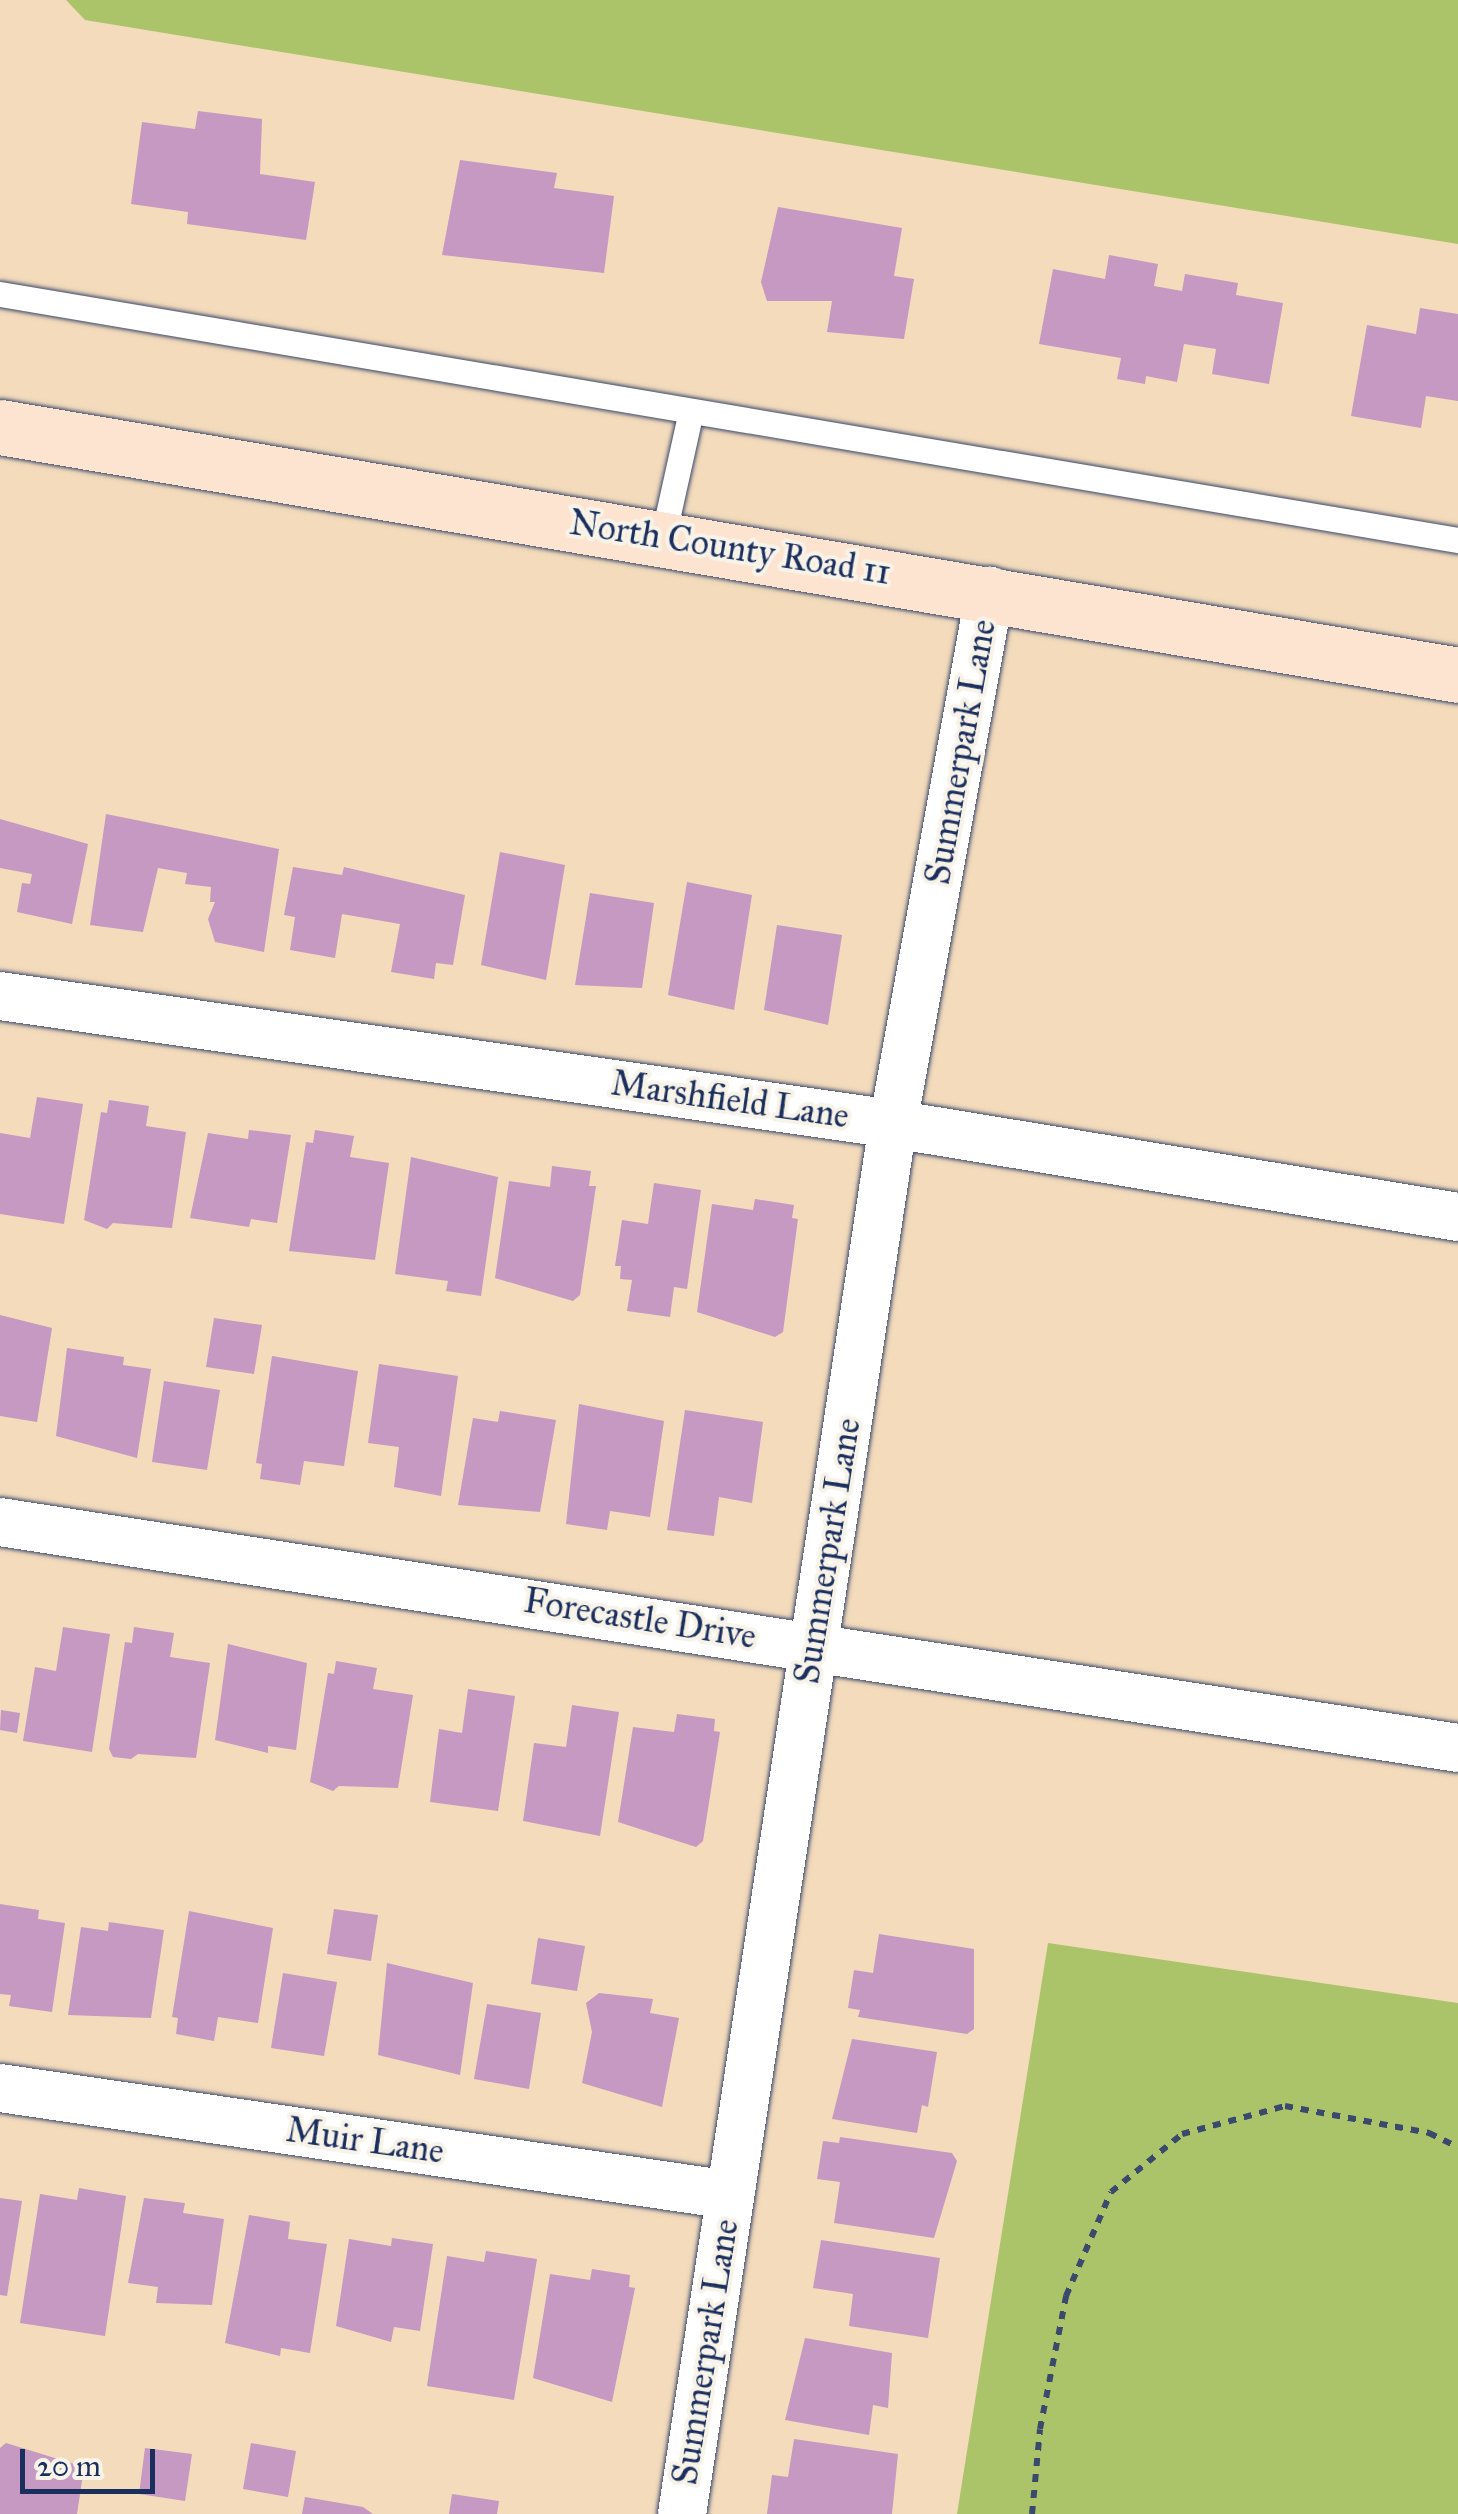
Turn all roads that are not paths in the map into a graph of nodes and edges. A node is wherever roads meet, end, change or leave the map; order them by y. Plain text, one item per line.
1 (0, 294) edge
2 (690, 415) junction
3 (0, 427) edge
4 (664, 537) junction
5 (1458, 540) edge
6 (990, 591) junction
7 (1458, 675) edge
8 (0, 996) edge
9 (893, 1124) junction
10 (1458, 1216) edge
11 (0, 1522) edge
12 (814, 1645) junction
13 (1458, 1748) edge
14 (0, 2088) edge
15 (730, 2194) junction
16 (682, 2514) edge

1 - 2 lane
2 - 4 lane
2 - 5 lane
3 - 4 main road, North County Road 11
4 - 6 main road, North County Road 11
6 - 7 main road, North County Road 11
6 - 9 street, Summerpark Lane
8 - 9 street, Marshfield Lane
9 - 10 street, Marshfield Lane
9 - 12 street, Summerpark Lane
11 - 12 street, Forecastle Drive
12 - 13 street, Forecastle Drive
12 - 15 street, Summerpark Lane
14 - 15 street, Muir Lane
15 - 16 street, Summerpark Lane

